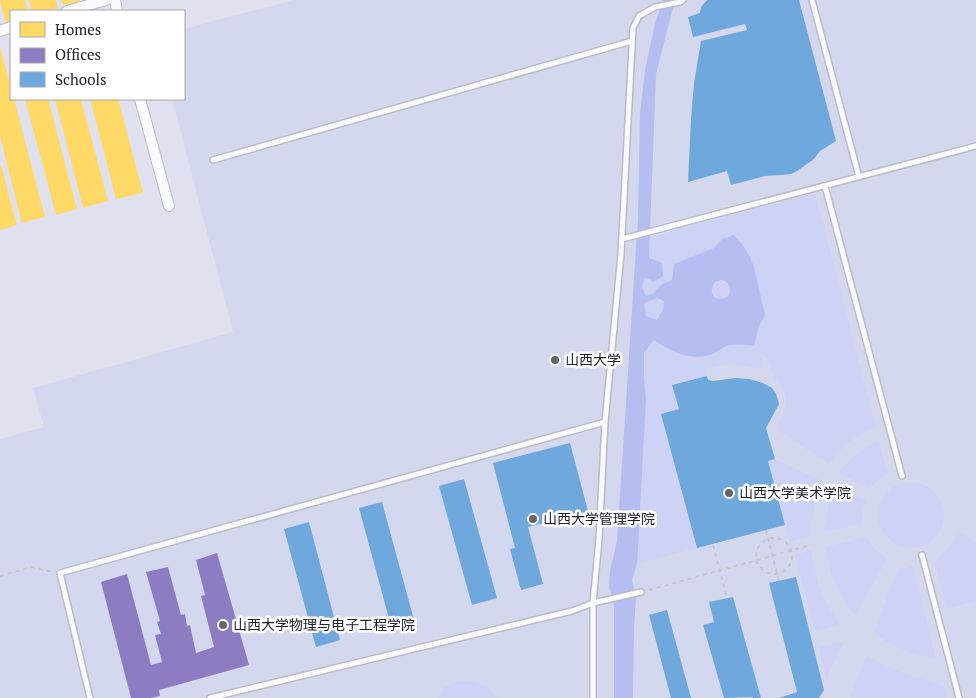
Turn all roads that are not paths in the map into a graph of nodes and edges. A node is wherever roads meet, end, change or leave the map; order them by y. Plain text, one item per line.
1 (106, 0) edge
2 (812, 0) edge
3 (682, 1) edge
4 (71, 10) edge
5 (632, 41) junction
6 (140, 100) edge
7 (976, 146) edge
8 (213, 160) dead end
9 (859, 176) junction
10 (825, 186) junction
11 (168, 206) dead end
12 (622, 239) junction
13 (605, 422) junction
14 (902, 476) dead end
15 (922, 555) dead end
16 (641, 592) road end
17 (593, 603) junction
18 (219, 697) edge
19 (90, 698) edge
20 (210, 698) edge
21 (593, 698) edge
22 (959, 698) edge

1 - 4 street
2 - 9 lane
3 - 5 lane
5 - 8 lane
5 - 12 lane
6 - 11 street
7 - 9 lane
9 - 10 lane
10 - 12 lane
10 - 14 lane
12 - 13 lane
13 - 17 lane
13 - 19 lane
15 - 22 lane
16 - 17 lane
17 - 18 lane
17 - 21 lane
18 - 20 lane

